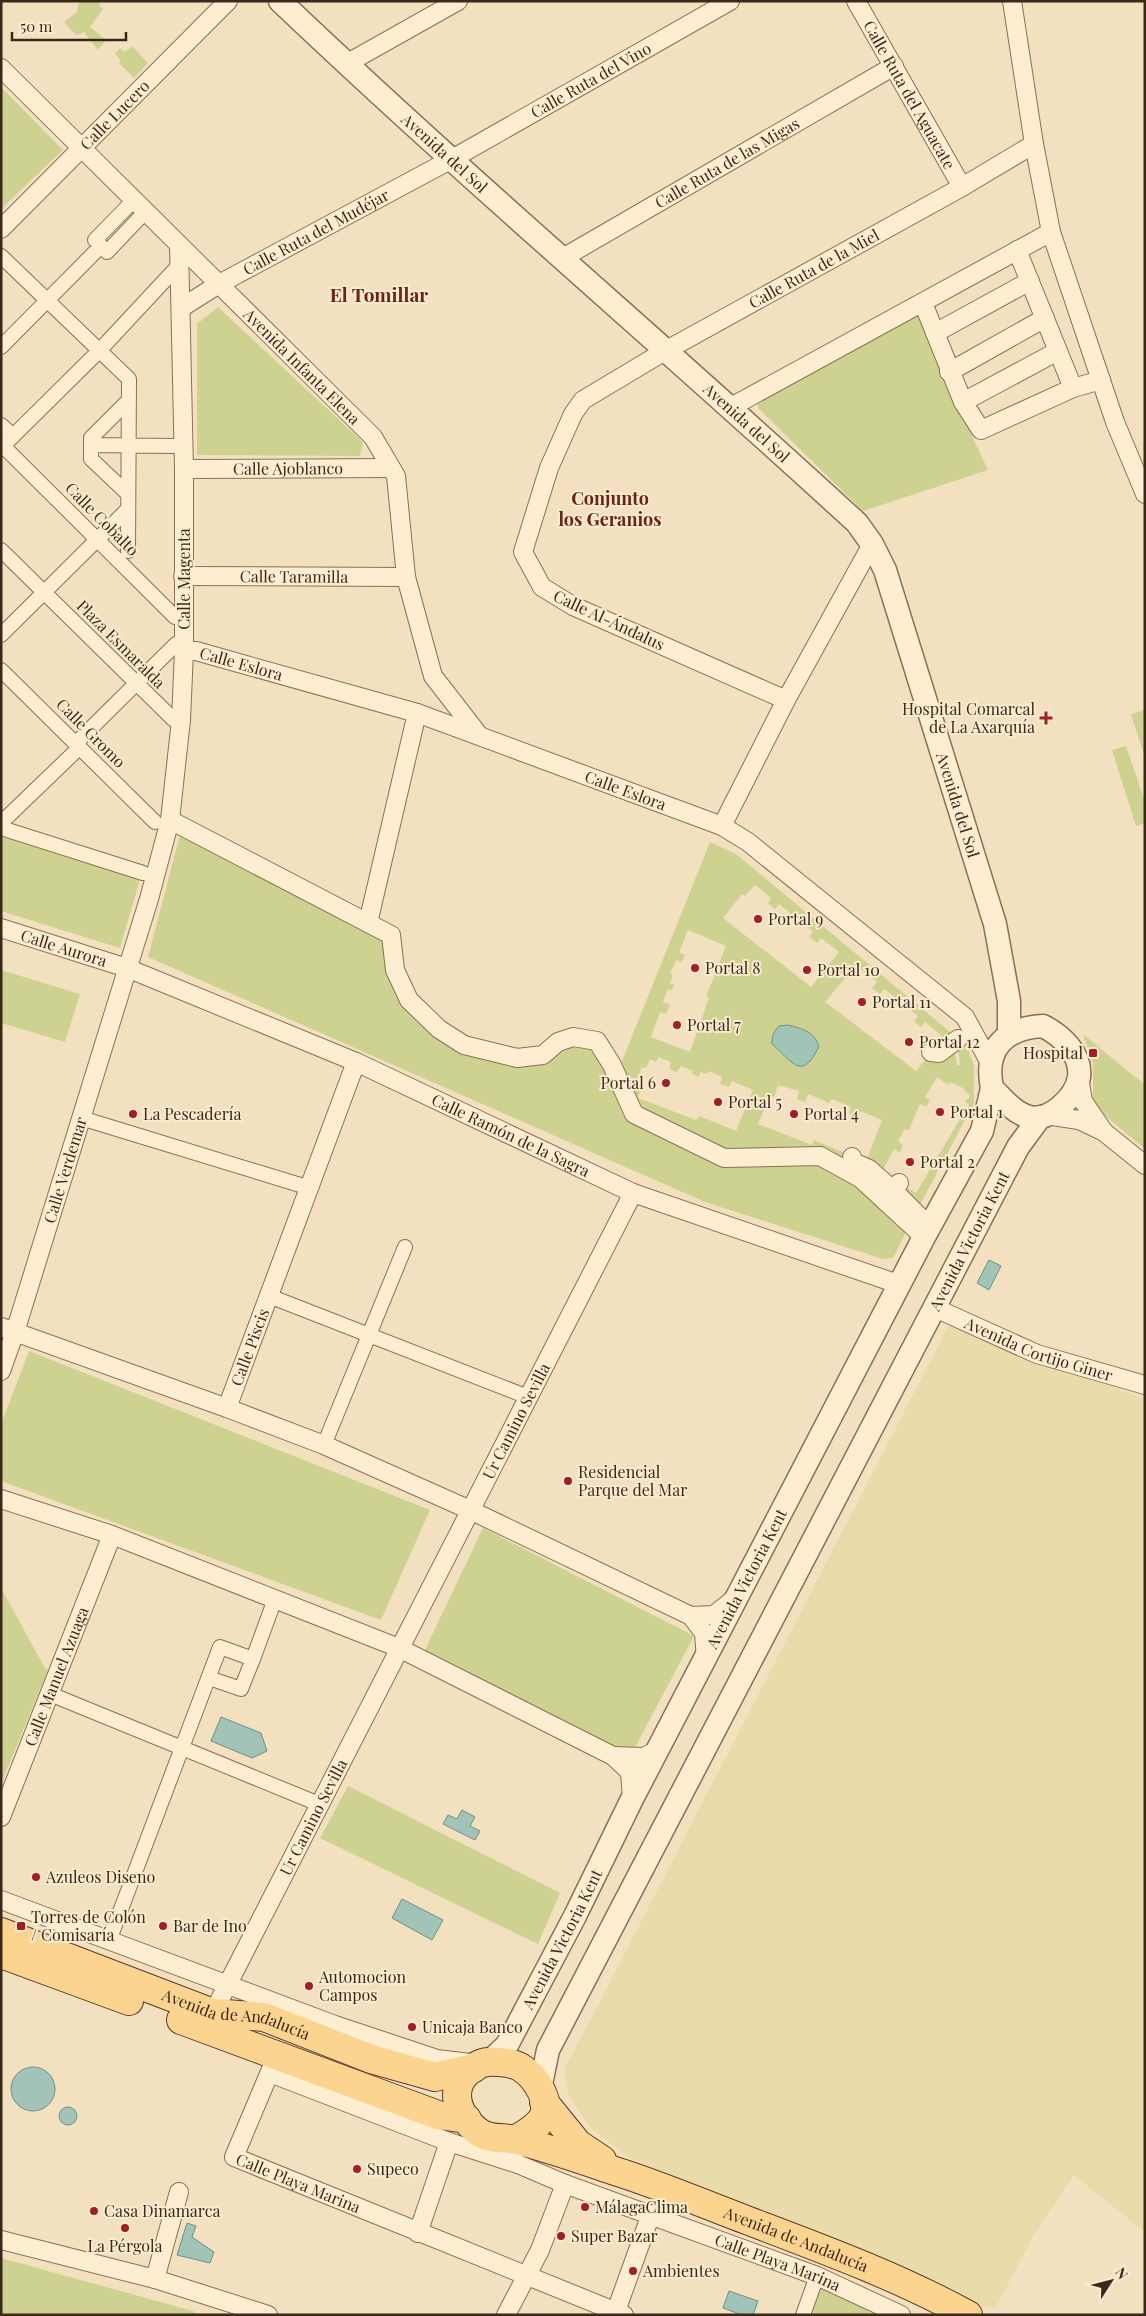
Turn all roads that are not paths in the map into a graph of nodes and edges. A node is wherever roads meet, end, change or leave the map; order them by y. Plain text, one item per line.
1 (228, 1) edge
2 (280, 1) edge
3 (458, 1) edge
4 (730, 1) edge
5 (856, 1) edge
6 (1012, 1) edge
7 (346, 64) junction
8 (894, 66) junction
9 (1, 68) edge
10 (1034, 144) junction
11 (81, 148) junction
12 (452, 159) junction
13 (962, 187) junction
14 (140, 205) junction
15 (1, 228) edge
16 (1051, 232) junction
17 (179, 245) junction
18 (1017, 250) junction
19 (1, 256) edge
20 (561, 259) junction
21 (180, 264) junction
22 (1030, 281) junction
23 (218, 284) junction
24 (48, 300) junction
25 (923, 303) junction
26 (181, 308) junction
27 (1045, 318) junction
28 (935, 333) junction
29 (1, 347) edge
30 (665, 351) junction
31 (1058, 351) junction
32 (99, 352) junction
33 (949, 372) junction
34 (1101, 380) junction
35 (1073, 388) junction
36 (129, 400) junction
37 (963, 402) junction
38 (731, 407) junction
39 (1, 425) edge
40 (91, 445) junction
41 (128, 446) junction
42 (175, 446) dead end
43 (7, 449) edge
44 (391, 468) junction
45 (184, 469) junction
46 (128, 494) junction
47 (1145, 494) edge
48 (128, 510) junction
49 (98, 540) junction
50 (872, 544) junction
51 (1, 550) edge
52 (128, 551) dead end
53 (183, 576) junction
54 (406, 577) junction
55 (44, 592) junction
56 (175, 617) dead end
57 (1, 635) edge
58 (180, 647) junction
59 (1, 670) edge
60 (137, 683) junction
61 (786, 700) junction
62 (417, 713) junction
63 (174, 720) dead end
64 (478, 734) junction
65 (78, 745) junction
66 (162, 821) junction
67 (1, 823) edge
68 (722, 826) junction
69 (1, 828) edge
70 (143, 873) dead end
71 (368, 922) junction
72 (1, 928) edge
73 (128, 968) junction
74 (1005, 977) junction
75 (1043, 1026) junction
76 (1009, 1034) junction
77 (958, 1039) dead end
78 (931, 1052) dead end
79 (356, 1062) junction
80 (990, 1063) junction
81 (1079, 1077) junction
82 (992, 1088) junction
83 (1043, 1116) junction
84 (82, 1118) junction
85 (1104, 1132) junction
86 (852, 1157) dead end
87 (1145, 1165) edge
88 (310, 1188) junction
89 (632, 1193) junction
90 (927, 1232) junction
91 (405, 1247) dead end
92 (901, 1285) junction
93 (269, 1296) junction
94 (935, 1308) junction
95 (8, 1330) edge
96 (369, 1335) junction
97 (1, 1371) edge
98 (1145, 1385) edge
99 (528, 1396) junction
100 (227, 1408) junction
101 (324, 1445) junction
102 (1, 1499) edge
103 (470, 1510) junction
104 (112, 1535) junction
105 (739, 1596) junction
106 (275, 1599) junction
107 (691, 1616) junction
108 (399, 1648) junction
109 (253, 1659) junction
110 (706, 1659) junction
111 (208, 1678) junction
112 (50, 1694) junction
113 (182, 1748) junction
114 (660, 1749) junction
115 (613, 1756) junction
116 (632, 1799) junction
117 (319, 1804) junction
118 (1, 1817) edge
119 (1, 1900) edge
120 (1, 1932) edge
121 (109, 1941) junction
122 (1, 1954) edge
123 (226, 1986) junction
124 (213, 2013) junction
125 (273, 2064) junction
126 (481, 2065) junction
127 (542, 2095) junction
128 (466, 2119) junction
129 (449, 2142) junction
130 (510, 2147) junction
131 (620, 2172) junction
132 (565, 2184) junction
133 (179, 2192) dead end
134 (652, 2214) junction
135 (418, 2233) junction
136 (1, 2240) edge
137 (527, 2276) junction
138 (817, 2276) junction
139 (155, 2279) junction
140 (620, 2313) edge
141 (508, 2314) edge
142 (268, 2315) edge
143 (803, 2315) edge
144 (901, 2315) edge
145 (968, 2315) edge

1 - 11 street, Calle Lucero
2 - 7 street, Avenida del Sol
3 - 7 street
4 - 12 street, Calle Ruta del Vino
5 - 8 street, Calle Ruta del Aguacate
6 - 10 street
7 - 12 street, Avenida del Sol
8 - 13 street, Calle Ruta del Aguacate
8 - 20 street, Calle Ruta de las Migas
9 - 11 street, Avenida Infanta Elena
10 - 13 street, Calle Ruta de la Miel
10 - 16 street
11 - 14 street, Avenida Infanta Elena
11 - 15 street, Calle Lucero
12 - 20 street, Avenida del Sol
12 - 23 street, Calle Ruta del Mudéjar
13 - 30 street, Calle Ruta de la Miel
14 - 17 street, Avenida Infanta Elena
14 - 24 street
16 - 18 street
16 - 34 street
17 - 21 street, Calle Magenta
17 - 23 street, Avenida Infanta Elena
18 - 22 street
18 - 25 street
19 - 24 street
20 - 30 street, Avenida del Sol
21 - 26 street, Calle Magenta
21 - 32 street
22 - 27 street
22 - 28 street
23 - 26 street, Calle Ruta del Mudéjar
23 - 44 street, Avenida Infanta Elena
24 - 29 street
24 - 32 street
25 - 28 street
25 - 38 street
26 - 45 street, Calle Magenta
27 - 31 street
27 - 33 street
28 - 33 street
30 - 38 street, Avenida del Sol
30 - 61 street, Calle Al-Ándalus
31 - 35 street
31 - 37 street
32 - 36 street
32 - 43 street
33 - 37 street
34 - 35 street
34 - 47 street
35 - 37 street
36 - 40 street
36 - 41 street
38 - 50 street, Avenida del Sol
39 - 43 street, Calle Cobalto
40 - 41 street
40 - 46 street
41 - 42 street
41 - 46 street
43 - 49 street, Calle Cobalto
44 - 45 street, Calle Ajoblanco
44 - 54 street, Avenida Infanta Elena
45 - 53 street, Calle Magenta
46 - 48 street
48 - 49 street
48 - 52 street
49 - 55 street
49 - 56 street, Calle Cobalto
50 - 61 street
50 - 74 street, Avenida del Sol
51 - 55 street, Plaza Esmaralda
53 - 54 street, Calle Taramilla
53 - 58 street, Calle Magenta
54 - 64 street, Avenida Infanta Elena
55 - 57 street
55 - 60 street, Plaza Esmaralda
58 - 60 street
58 - 62 street, Calle Eslora
58 - 66 street, Calle Magenta
59 - 65 street, Calle Gromo
60 - 63 street, Plaza Esmaralda
60 - 65 street
61 - 68 street
62 - 64 street, Calle Eslora
62 - 71 street
64 - 68 street, Calle Eslora
65 - 66 street, Calle Gromo
65 - 67 street
66 - 71 street
66 - 73 street, Calle Magenta
68 - 80 street, Calle Eslora
69 - 70 street
71 - 90 street
72 - 73 street, Calle Aurora
73 - 79 street, Calle Ramón de la Sagra
73 - 84 street, Calle Verdemar
74 - 75 street, Avenida del Sol
74 - 76 street, Avenida del Sol
75 - 76 street
75 - 81 street
76 - 80 street
77 - 78 street
79 - 88 street, Calle Piscis
79 - 89 street, Calle Ramón de la Sagra
80 - 82 street
81 - 83 street
81 - 85 street
82 - 83 street
82 - 90 street, Avenida Victoria Kent
83 - 85 street
83 - 94 street, Avenida Victoria Kent
84 - 88 street
84 - 95 street, Calle Verdemar
85 - 87 street
86 - 90 street
88 - 93 street, Calle Piscis
89 - 92 street, Calle Ramón de la Sagra
89 - 99 street, Ur Camino Sevilla
90 - 92 street, Avenida Victoria Kent
91 - 96 street
92 - 105 street, Avenida Victoria Kent
93 - 96 street
93 - 100 street, Calle Piscis
94 - 98 street, Avenida Cortijo Giner
94 - 127 street, Avenida Victoria Kent
95 - 97 street, Calle Verdemar
95 - 100 street
96 - 99 street
96 - 101 street
99 - 103 street, Ur Camino Sevilla
100 - 101 street
101 - 103 street
102 - 104 street
103 - 107 street
103 - 108 street, Ur Camino Sevilla
104 - 106 street
104 - 112 street, Calle Manuel Azuaga
105 - 107 street
105 - 110 street, Avenida Victoria Kent
106 - 108 street
106 - 109 street
107 - 110 street
108 - 115 street
108 - 117 street, Ur Camino Sevilla
109 - 111 street
109 - 111 street
110 - 114 street, Avenida Victoria Kent
111 - 113 street
112 - 113 street
112 - 118 street, Calle Manuel Azuaga
113 - 117 street
113 - 121 street
114 - 115 street
114 - 116 street, Avenida Victoria Kent
115 - 116 street
116 - 126 street, Avenida Victoria Kent
117 - 123 street, Ur Camino Sevilla
119 - 121 street
120 - 124 main road, Avenida de Andalucía
121 - 123 street
122 - 125 main road, Avenida de Andalucía
123 - 124 street, Ur Camino Sevilla
123 - 126 street
124 - 126 main road, Avenida de Andalucía
125 - 128 main road, Avenida de Andalucía
125 - 129 street, Calle Playa Marina
125 - 135 street, Calle Playa Marina
126 - 127 main road
126 - 128 main road
127 - 130 main road
127 - 131 main road, Avenida de Andalucía
128 - 130 main road
129 - 130 street, Calle Playa Marina
129 - 135 street
130 - 131 main road, Avenida de Andalucía
130 - 132 street, Calle Playa Marina
131 - 145 main road, Avenida de Andalucía
132 - 134 street, Calle Playa Marina
132 - 137 street
133 - 139 street
134 - 138 street, Calle Playa Marina
134 - 140 street, Calle Playa Marina
135 - 137 street, Calle Playa Marina
136 - 139 street
137 - 140 street, Calle Playa Marina
137 - 141 street
138 - 143 street
138 - 144 street, Calle Playa Marina
139 - 142 street

